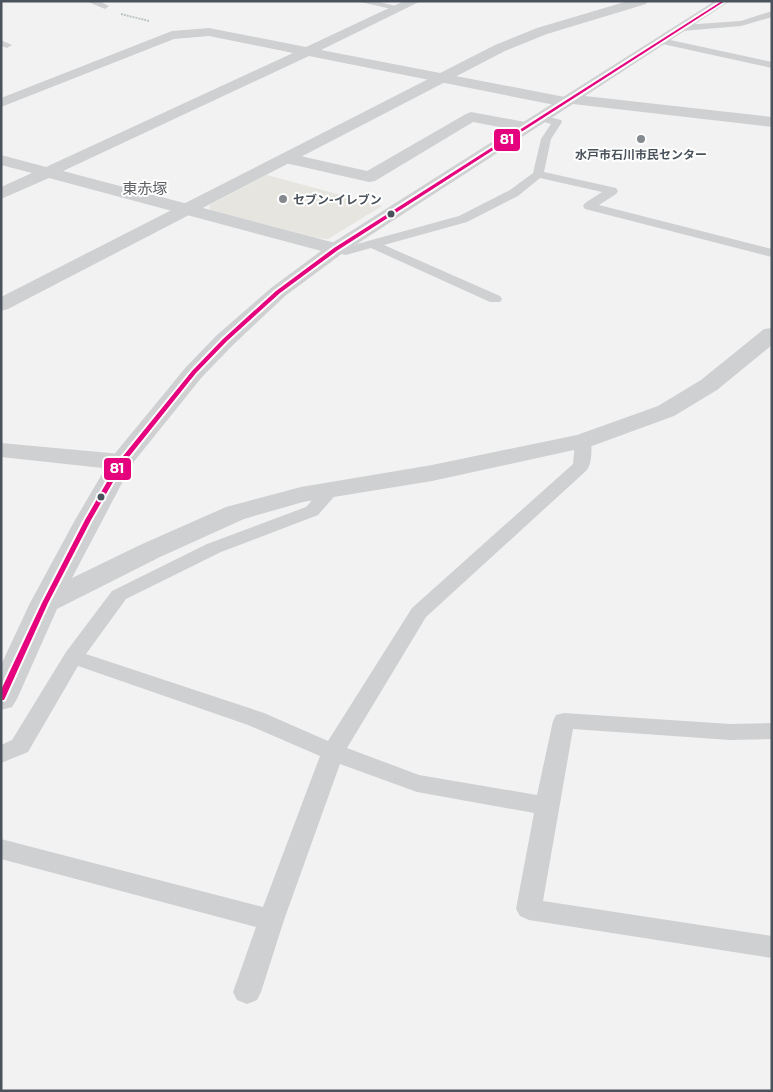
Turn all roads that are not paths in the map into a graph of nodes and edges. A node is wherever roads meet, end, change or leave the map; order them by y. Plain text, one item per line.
1 (90, 1) edge
2 (360, 1) edge
3 (415, 1) edge
4 (724, 1) edge
5 (635, 2) edge
6 (105, 6) dead end
7 (400, 8) junction
8 (769, 17) edge
9 (682, 28) junction
10 (661, 41) junction
11 (308, 52) junction
12 (772, 65) edge
13 (441, 78) junction
14 (568, 101) junction
15 (1, 103) edge
16 (771, 120) edge
17 (533, 122) junction
18 (287, 158) junction
19 (1, 160) edge
20 (47, 173) junction
21 (538, 174) junction
22 (1, 194) edge
23 (186, 209) junction
24 (372, 244) junction
25 (336, 249) junction
26 (772, 253) edge
27 (495, 299) dead end
28 (1, 305) edge
29 (772, 334) edge
30 (583, 441) junction
31 (1, 450) edge
32 (122, 462) junction
33 (331, 490) junction
34 (46, 604) junction
35 (73, 657) junction
36 (1, 699) edge
37 (771, 733) edge
38 (333, 752) junction
39 (1, 755) edge
40 (546, 806) junction
41 (1, 849) edge
42 (271, 920) junction
43 (772, 947) edge
44 (247, 992) dead end

1 - 6 lane
2 - 7 lane
3 - 7 street
4 - 9 street
5 - 13 street
7 - 11 street
8 - 9 lane
9 - 10 street
10 - 12 lane
10 - 14 street
11 - 13 street
11 - 15 street
11 - 20 street
13 - 14 street
13 - 18 street
14 - 16 street
14 - 17 street
17 - 18 street
17 - 21 lane
17 - 25 street
18 - 23 street
19 - 20 street
20 - 22 street
20 - 23 street
21 - 24 lane
21 - 26 lane
23 - 25 street
23 - 28 street
24 - 25 lane
24 - 27 lane
25 - 32 street
29 - 30 street
30 - 33 street
30 - 38 lane
31 - 32 street
32 - 34 street
33 - 34 street
33 - 35 lane
34 - 36 street
35 - 38 lane
35 - 39 lane
37 - 40 lane
38 - 40 lane
38 - 42 lane
40 - 43 lane
41 - 42 lane
42 - 44 lane

